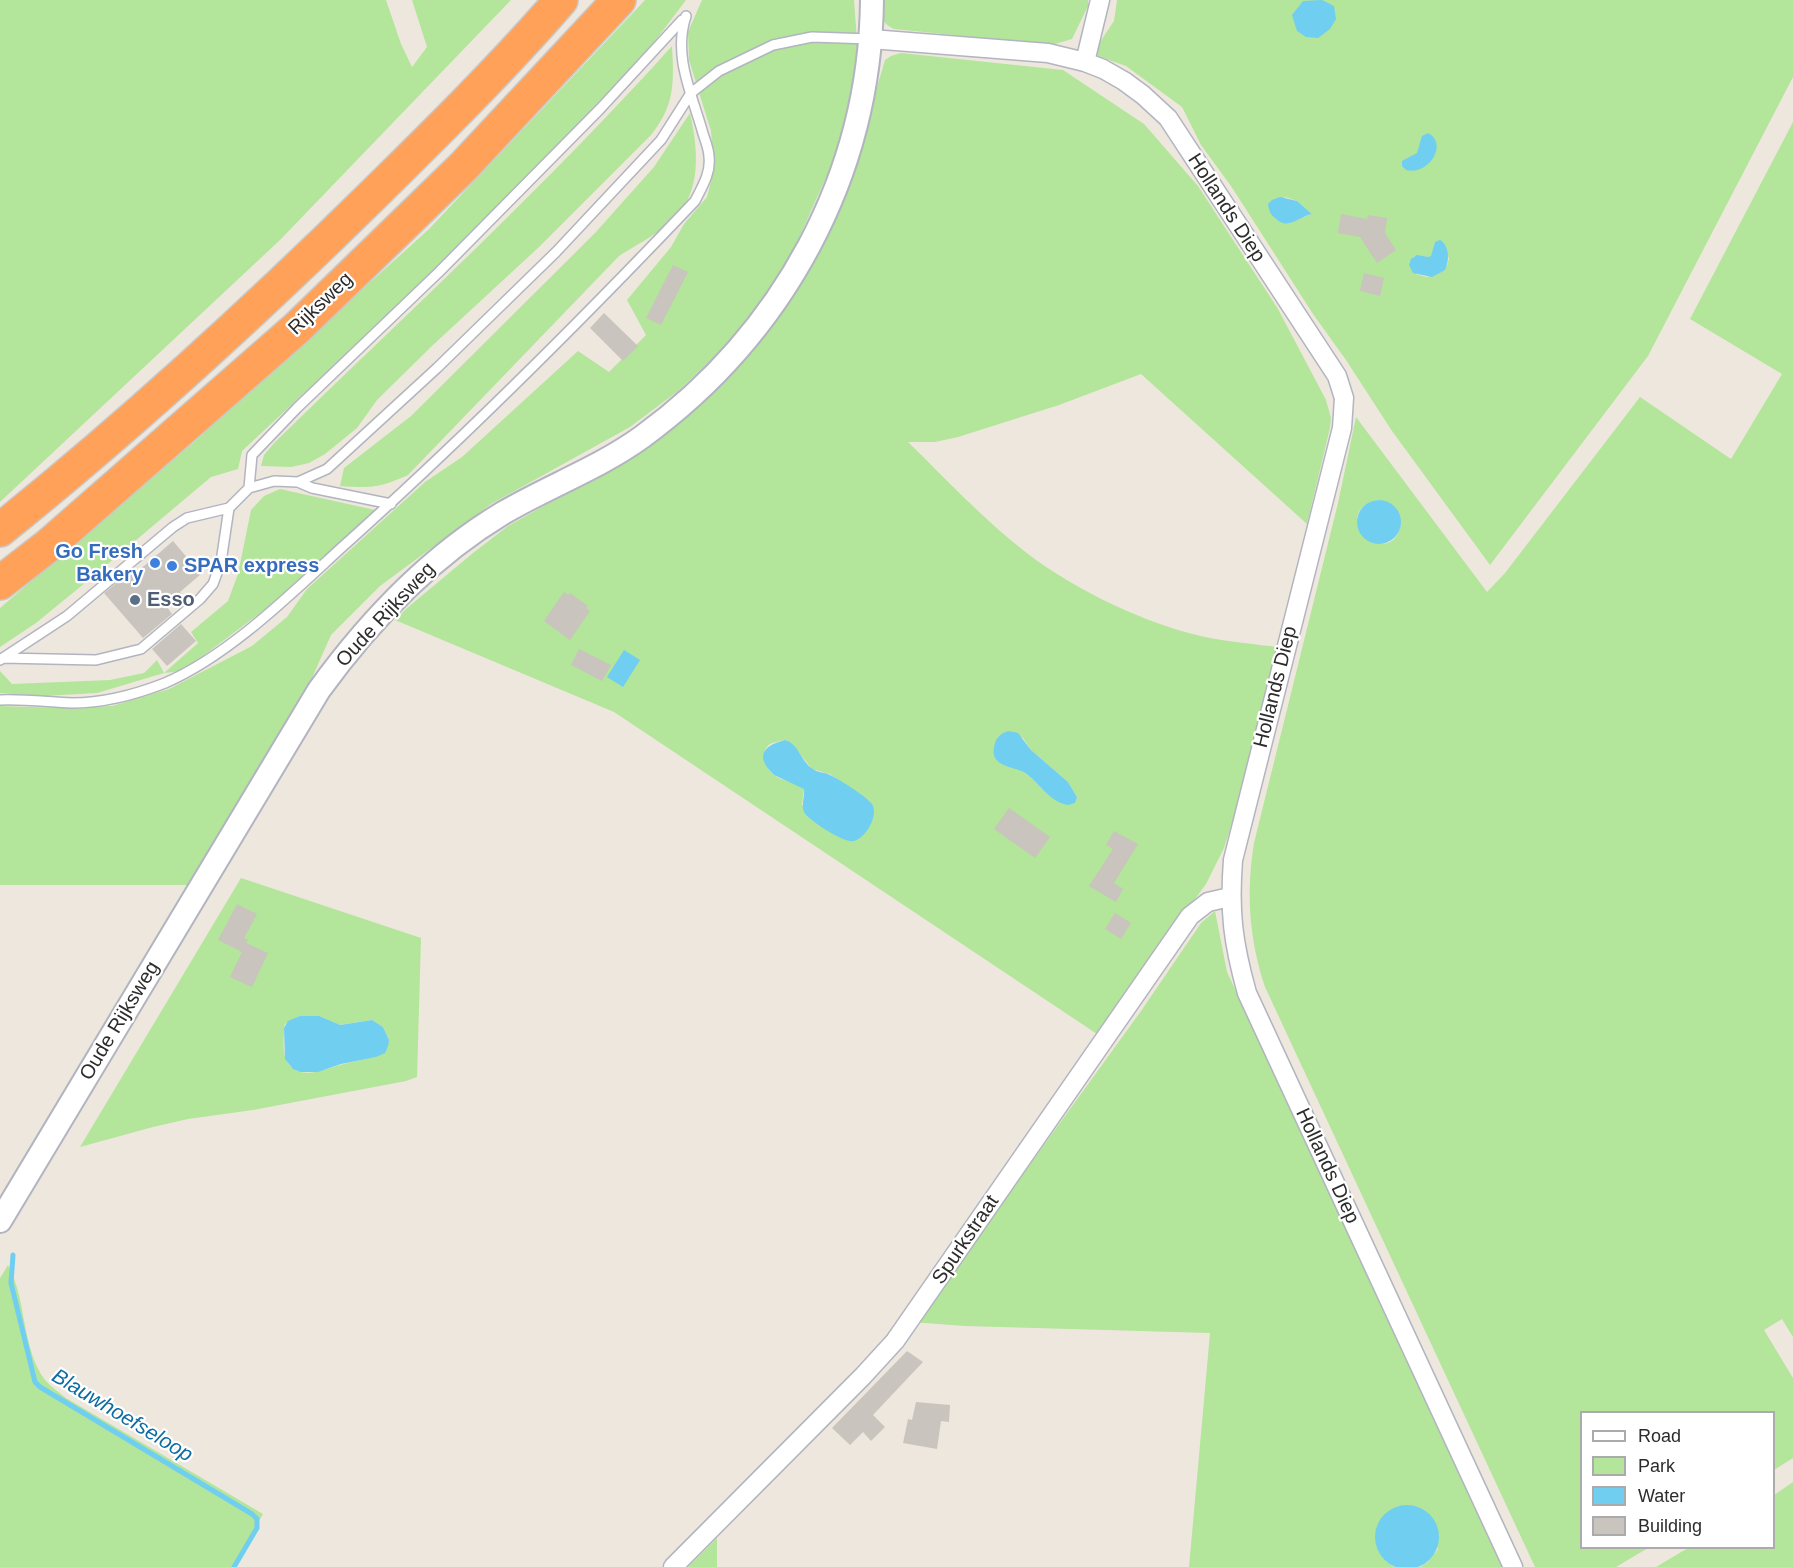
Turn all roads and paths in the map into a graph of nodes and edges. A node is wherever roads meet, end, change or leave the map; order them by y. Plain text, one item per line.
1 (549, 0) edge
2 (561, 0) edge
3 (619, 0) edge
4 (872, 0) edge
5 (1100, 0) edge
6 (871, 39) junction
7 (525, 42) junction
8 (1085, 62) junction
9 (691, 93) junction
10 (298, 482) junction
11 (249, 488) junction
12 (391, 504) junction
13 (229, 508) junction
14 (0, 530) edge
15 (0, 584) edge
16 (2, 659) edge
17 (0, 700) edge
18 (1230, 897) junction
19 (0, 1221) edge
20 (673, 1567) edge
21 (1513, 1567) edge

1 - 7 highway
2 - 7 highway
3 - 15 highway, Rijksweg
4 - 6 street, Oude Rijksweg
5 - 8 street
6 - 8 street, Hollands Diep
6 - 9 lane
6 - 19 street, Oude Rijksweg
7 - 14 highway
8 - 18 street, Hollands Diep
9 - 10 lane
9 - 11 lane
9 - 12 lane
10 - 11 lane
10 - 12 lane
11 - 13 lane
12 - 17 lane
13 - 16 lane
13 - 16 lane
18 - 20 street, Spurkstraat
18 - 21 street, Hollands Diep

